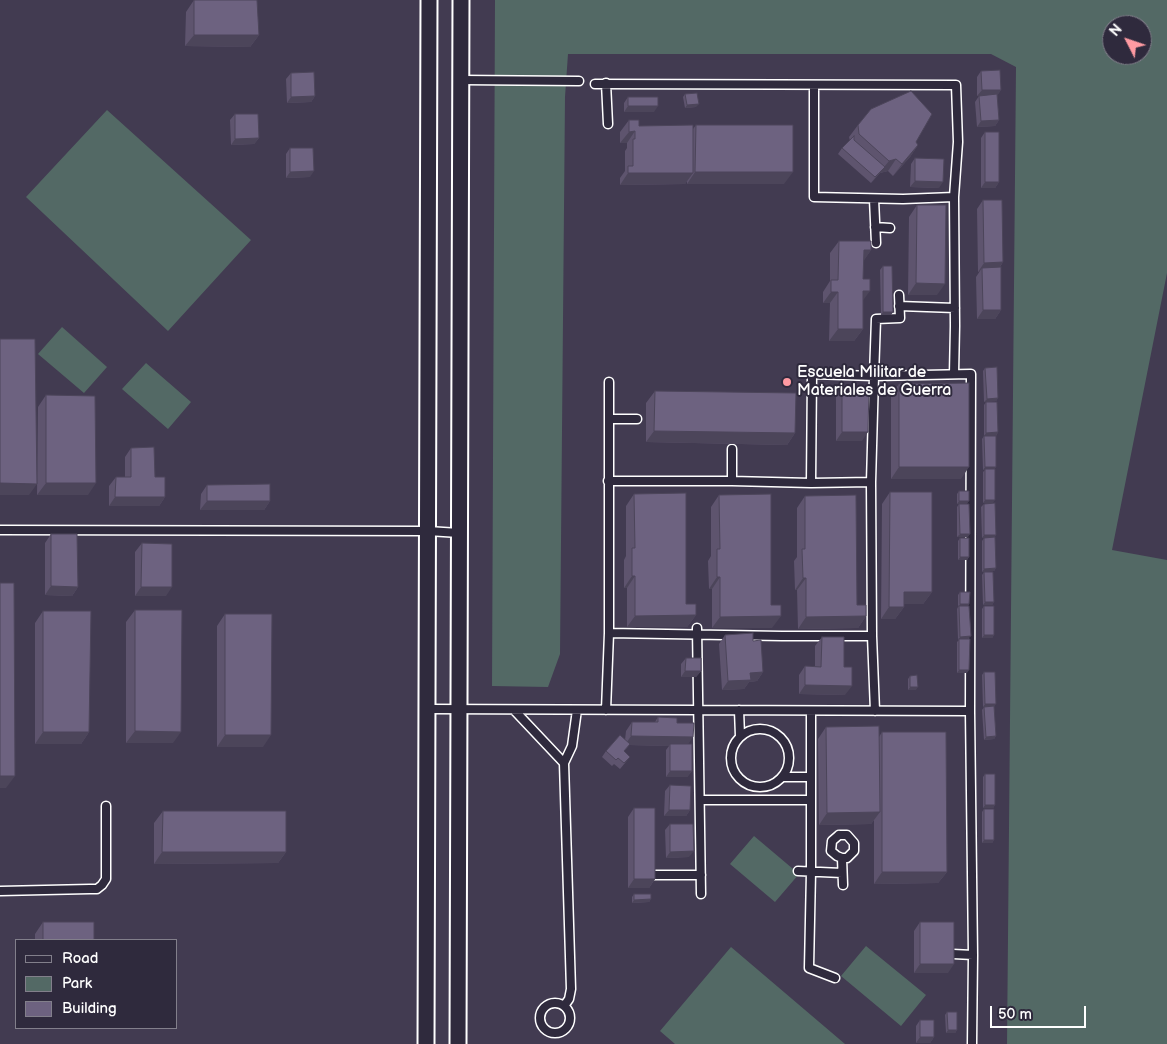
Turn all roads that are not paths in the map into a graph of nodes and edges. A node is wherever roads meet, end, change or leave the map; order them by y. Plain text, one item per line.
1 (429, 0) edge
2 (461, 0) edge
3 (461, 80) junction
4 (579, 81) dead end
5 (595, 84) dead end
6 (606, 84) junction
7 (814, 85) junction
8 (608, 124) dead end
9 (954, 197) junction
10 (874, 199) junction
11 (903, 199) junction
12 (904, 209) dead end
13 (875, 227) junction
14 (890, 228) dead end
15 (876, 243) dead end
16 (899, 295) dead end
17 (899, 306) junction
18 (955, 308) junction
19 (954, 374) junction
20 (874, 376) junction
21 (608, 382) dead end
22 (609, 419) junction
23 (637, 419) dead end
24 (732, 449) dead end
25 (608, 481) junction
26 (732, 481) junction
27 (871, 482) junction
28 (811, 483) junction
29 (0, 530) edge
30 (428, 531) junction
31 (460, 532) junction
32 (697, 631) junction
33 (609, 633) junction
34 (872, 636) junction
35 (427, 709) junction
36 (459, 709) junction
37 (514, 710) junction
38 (577, 710) junction
39 (606, 710) junction
40 (699, 710) junction
41 (739, 710) junction
42 (811, 711) junction
43 (875, 711) junction
44 (970, 711) junction
45 (740, 736) junction
46 (564, 763) junction
47 (782, 777) junction
48 (811, 777) junction
49 (700, 800) junction
50 (811, 800) junction
51 (106, 806) dead end
52 (842, 858) dead end
53 (798, 871) dead end
54 (811, 872) junction
55 (842, 873) junction
56 (654, 874) edge
57 (701, 875) junction
58 (843, 885) dead end
59 (0, 891) edge
60 (701, 894) dead end
61 (953, 954) edge
62 (973, 954) junction
63 (835, 978) dead end
64 (564, 1006) junction
65 (426, 1044) edge
66 (458, 1044) edge
67 (972, 1044) edge

1 - 30 street
2 - 3 street
3 - 4 lane
3 - 31 street
5 - 6 lane
6 - 7 lane
6 - 8 lane
7 - 9 lane
7 - 10 lane
9 - 11 lane
9 - 18 lane
10 - 11 lane
10 - 13 lane
11 - 12 lane
13 - 14 lane
13 - 15 lane
16 - 17 lane
17 - 18 lane
17 - 20 lane
18 - 19 lane
19 - 20 lane
19 - 44 lane
20 - 27 lane
20 - 28 lane
21 - 22 lane
22 - 23 lane
22 - 25 lane
24 - 26 lane
25 - 26 lane
25 - 33 lane
26 - 28 lane
27 - 28 lane
27 - 34 lane
29 - 30 lane
30 - 31 lane
30 - 35 street
31 - 36 street
32 - 33 lane
32 - 34 lane
32 - 40 lane
33 - 39 lane
34 - 43 lane
35 - 36 lane
35 - 65 street
36 - 37 lane
36 - 66 street
37 - 38 lane
37 - 46 lane
38 - 39 lane
38 - 46 lane
39 - 40 lane
40 - 41 lane
40 - 49 lane
41 - 42 lane
41 - 45 lane
42 - 43 lane
42 - 48 lane
43 - 44 lane
44 - 62 lane
45 - 47 lane
45 - 47 lane
46 - 64 lane
47 - 48 lane
48 - 50 lane
49 - 50 lane
49 - 57 lane
50 - 54 lane
51 - 59 lane
52 - 55 lane
53 - 54 lane
54 - 55 lane
54 - 63 lane
55 - 58 lane
56 - 57 lane
57 - 60 lane
61 - 62 lane
62 - 67 lane
64 - 64 lane

